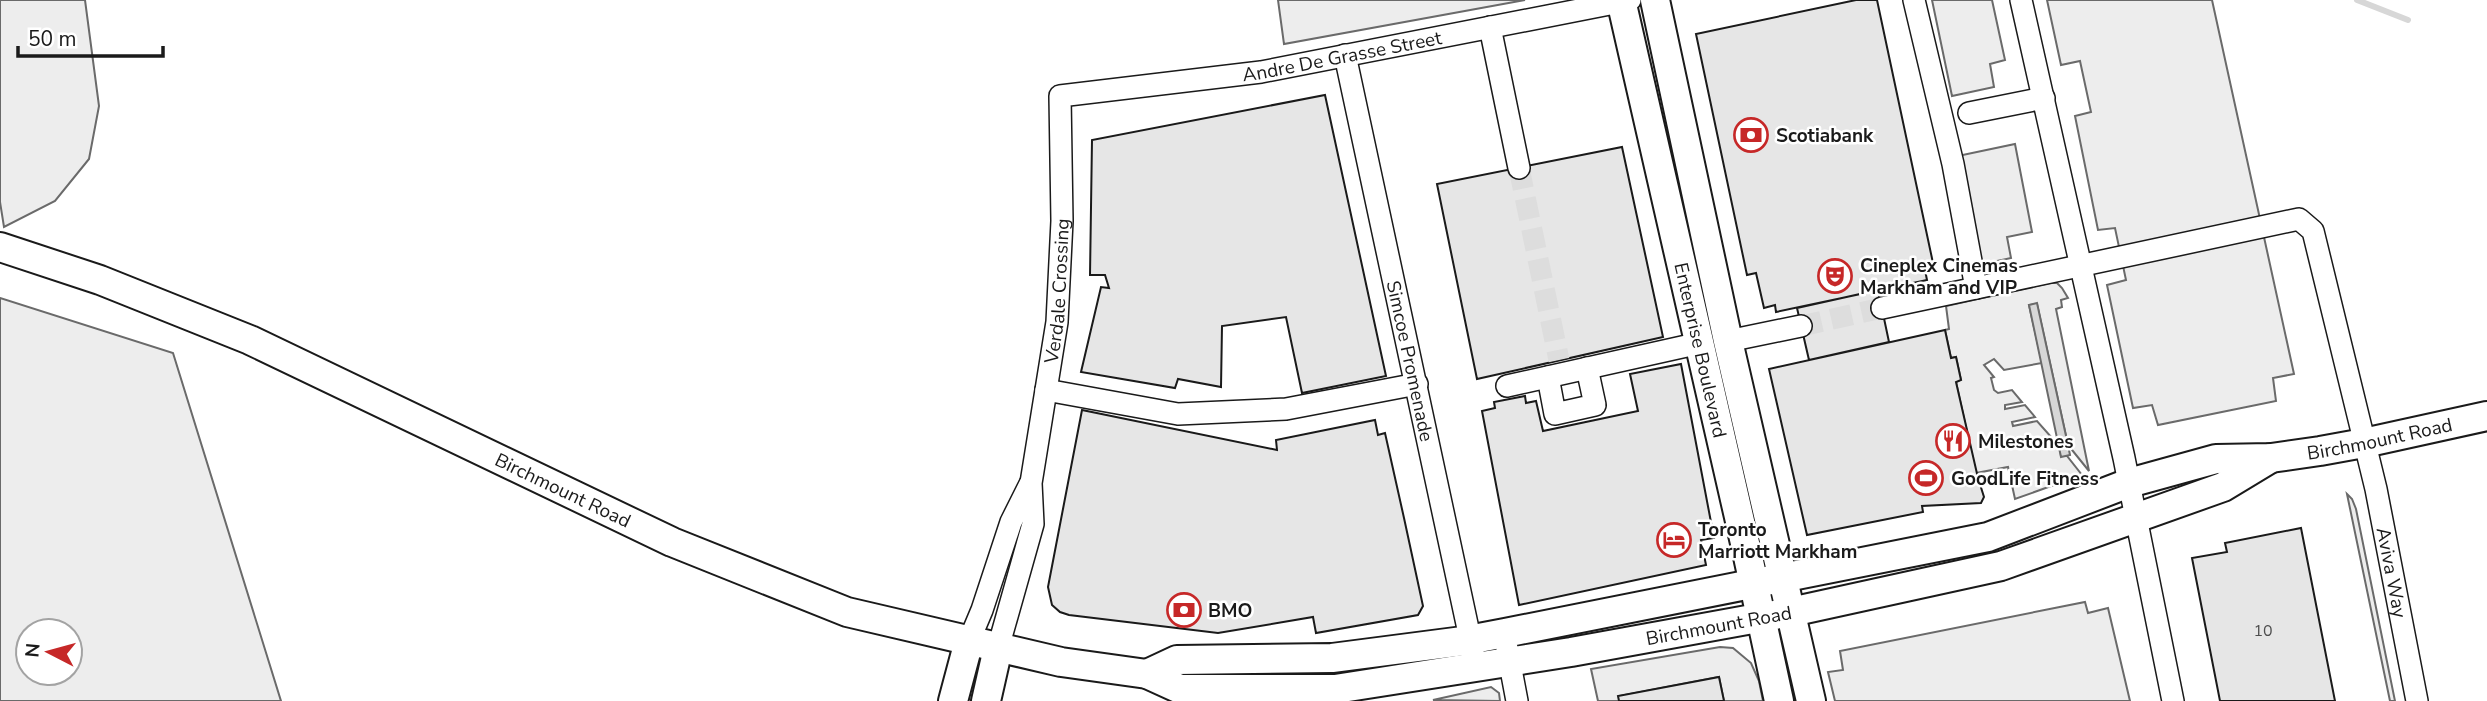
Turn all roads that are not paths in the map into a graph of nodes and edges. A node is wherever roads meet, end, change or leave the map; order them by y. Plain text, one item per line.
1 (1656, 0) edge
2 (1914, 0) edge
3 (2021, 0) edge
4 (1624, 1) edge
5 (1490, 27) junction
6 (1345, 55) junction
7 (1060, 96) joint
8 (2043, 99) junction
9 (1969, 113) dead end
10 (1519, 168) tunnel mouth
11 (0, 247) edge
12 (2080, 266) junction
13 (1976, 288) junction
14 (1882, 308) tunnel mouth
15 (1801, 326) tunnel mouth
16 (1728, 341) junction
17 (1700, 343) junction
18 (1587, 368) junction
19 (1556, 370) junction
20 (1417, 384) junction
21 (1507, 386) dead end
22 (1046, 390) junction
23 (2487, 416) edge
24 (2364, 443) junction
25 (2271, 458) junction
26 (1031, 482) junction
27 (2129, 483) junction
28 (2136, 518) junction
29 (1784, 578) junction
30 (1754, 583) junction
31 (1791, 612) junction
32 (1760, 616) junction
33 (1505, 633) junction
34 (1470, 640) junction
35 (969, 641) junction
36 (998, 648) junction
37 (1510, 663) junction
38 (1478, 668) junction
39 (1147, 674) junction
40 (953, 701) edge
41 (986, 701) edge
42 (1517, 701) edge
43 (1779, 701) edge
44 (1811, 701) edge
45 (2173, 701) edge
46 (2417, 701) edge

1 - 16 main road, Enterprise Boulevard
2 - 13 street
3 - 8 street
4 - 5 street, Andre De Grasse Street
4 - 17 main road, Enterprise Boulevard
5 - 6 street, Andre De Grasse Street
5 - 10 street
6 - 7 street, Andre De Grasse Street
6 - 20 street, Simcoe Promenade
7 - 22 street, Verdale Crossing
8 - 9 street
8 - 12 street
11 - 35 main road, Birchmount Road
12 - 13 street
12 - 24 street, Aviva Way
12 - 27 street
13 - 14 street
15 - 16 street
16 - 29 main road, Enterprise Boulevard
17 - 18 street
17 - 30 main road, Enterprise Boulevard
18 - 19 street
18 - 19 street
19 - 21 street
20 - 22 street
20 - 34 street, Simcoe Promenade
22 - 26 street, Verdale Crossing
23 - 24 main road, Birchmount Road
24 - 25 main road, Birchmount Road
24 - 46 street, Aviva Way
25 - 27 main road, Birchmount Road
25 - 28 main road, Birchmount Road
26 - 35 street, Verdale Crossing
26 - 36 street, Verdale Crossing
27 - 28 street
27 - 29 main road, Birchmount Road
28 - 31 main road, Birchmount Road
28 - 45 street
29 - 30 main road, Birchmount Road
29 - 31 main road, Enterprise Boulevard
30 - 32 main road, Enterprise Boulevard
30 - 33 main road, Birchmount Road
31 - 32 main road, Birchmount Road
31 - 44 main road, Enterprise Boulevard
32 - 37 main road, Birchmount Road
32 - 43 main road, Enterprise Boulevard
33 - 34 main road, Birchmount Road
33 - 37 street
34 - 38 street, Simcoe Promenade
34 - 39 main road, Birchmount Road
35 - 36 main road, Birchmount Road
35 - 40 main road, Verdale Crossing
36 - 39 main road, Birchmount Road
36 - 41 main road, Verdale Crossing
37 - 38 main road, Birchmount Road
37 - 42 street
38 - 39 main road, Birchmount Road

